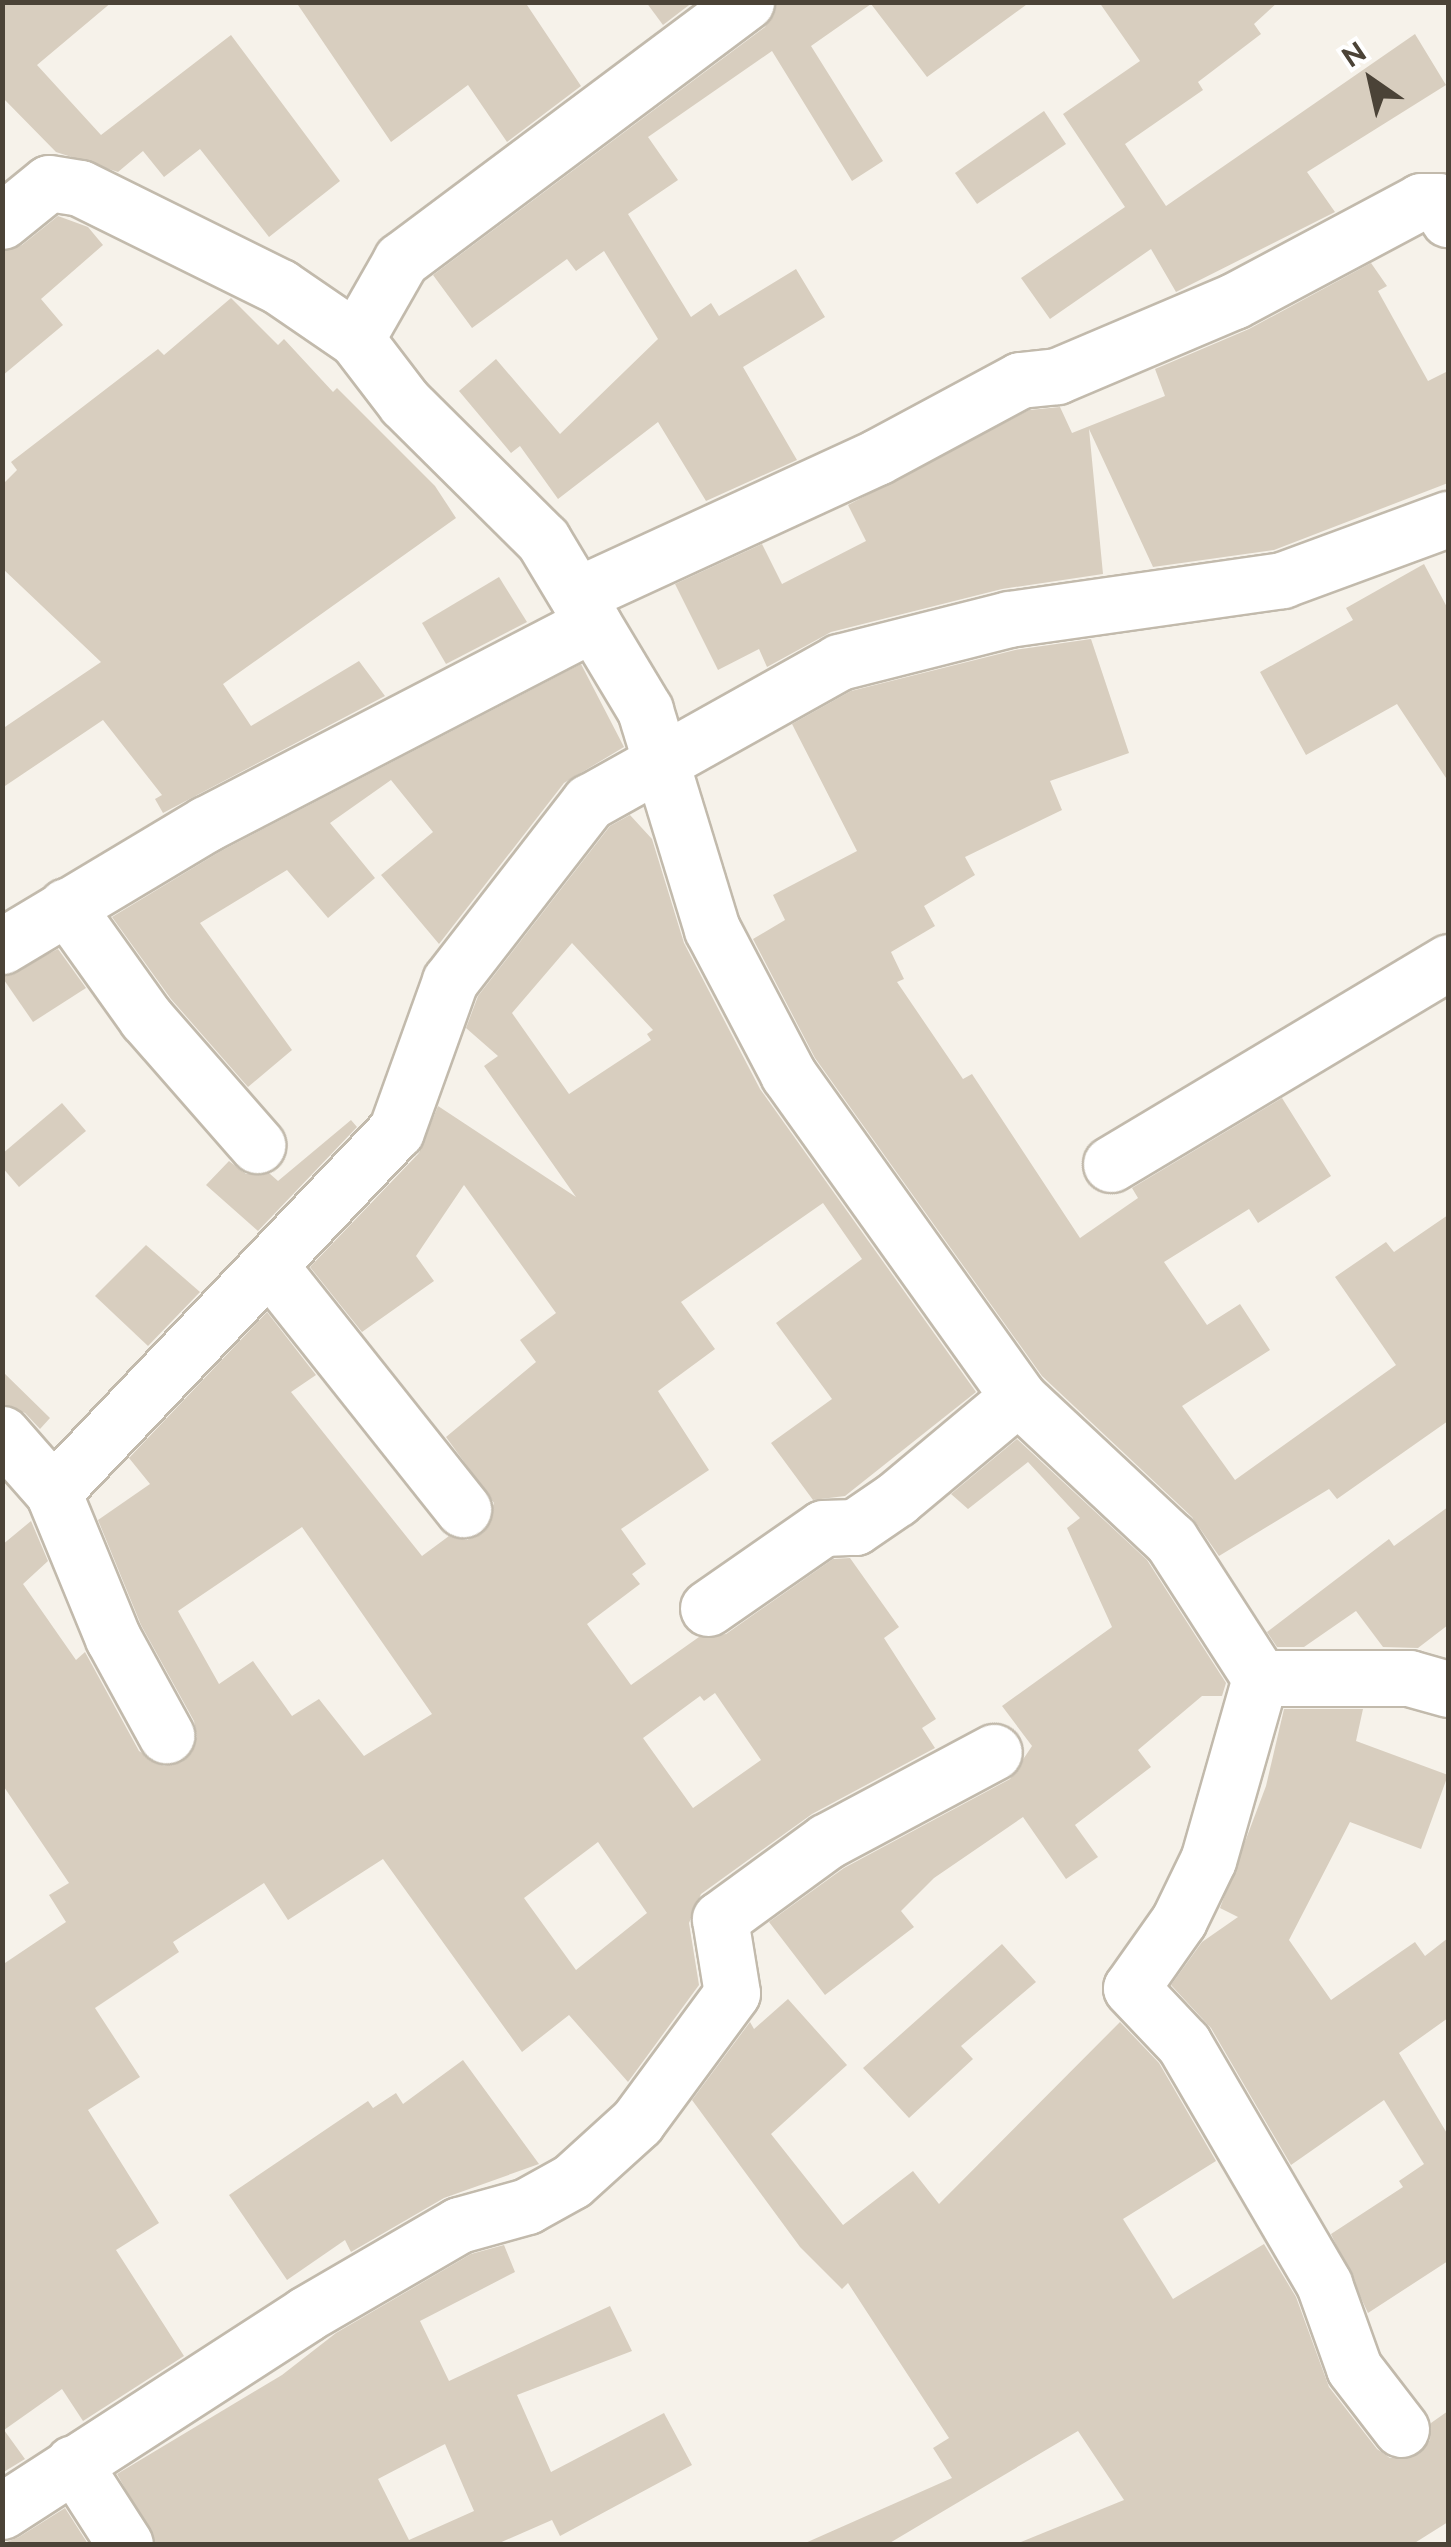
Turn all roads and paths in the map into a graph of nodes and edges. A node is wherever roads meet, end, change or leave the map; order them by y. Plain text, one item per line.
1 (746, 2) edge
2 (1448, 219) edge
3 (2, 221) edge
4 (356, 338) junction
5 (1448, 519) edge
6 (585, 609) junction
7 (662, 765) junction
8 (66, 906) junction
9 (2, 946) edge
10 (1448, 962) edge
11 (257, 1145) dead end
12 (1111, 1164) dead end
13 (272, 1269) junction
14 (1018, 1397) junction
15 (2, 1434) edge
16 (53, 1492) junction
17 (463, 1509) dead end
18 (708, 1608) dead end
19 (1260, 1678) junction
20 (1448, 1689) edge
21 (166, 1736) dead end
22 (994, 1752) dead end
23 (1401, 2430) dead end
24 (74, 2464) junction
25 (2, 2510) edge
26 (125, 2544) edge

1 - 4 street
2 - 6 street
3 - 4 street
4 - 6 street
5 - 7 street
6 - 7 street
6 - 8 street
7 - 13 street
7 - 14 street
8 - 9 street
8 - 11 street
10 - 12 street
13 - 16 street
13 - 17 street
14 - 18 street
14 - 19 street
15 - 16 street
16 - 21 street
19 - 20 street
19 - 23 street
22 - 24 street
24 - 25 street
24 - 26 street

